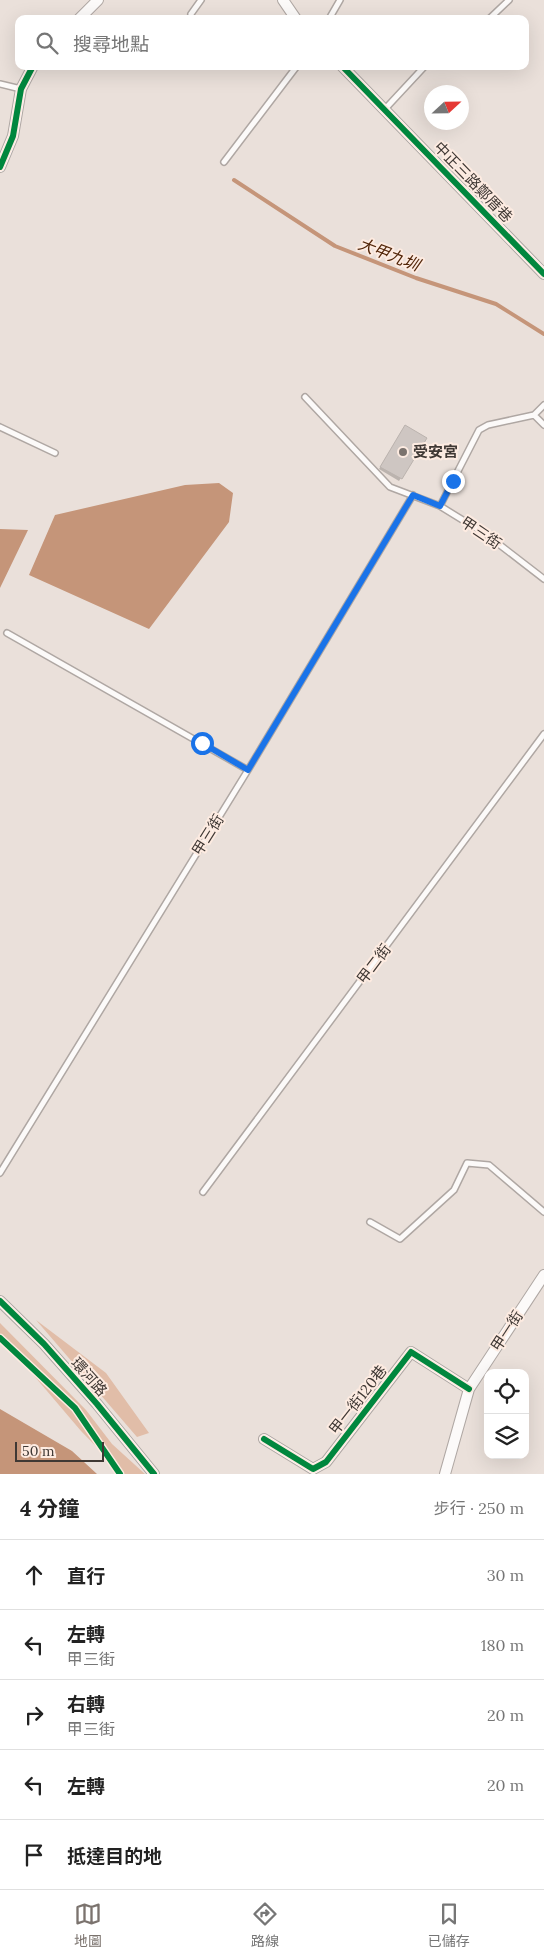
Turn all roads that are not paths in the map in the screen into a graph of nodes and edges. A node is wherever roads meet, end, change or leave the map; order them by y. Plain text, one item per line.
1 (98, 0) edge
2 (201, 0) edge
3 (283, 0) edge
4 (340, 0) edge
5 (509, 0) edge
6 (190, 14) dead end
7 (83, 15) edge
8 (293, 15) edge
9 (331, 15) edge
10 (493, 15) edge
11 (31, 70) edge
12 (294, 70) edge
13 (346, 70) edge
14 (421, 70) edge
15 (0, 84) edge
16 (21, 89) junction
17 (384, 109) junction
18 (224, 162) dead end
19 (0, 167) edge
20 (544, 274) edge
21 (305, 397) dead end
22 (544, 405) edge
23 (534, 415) junction
24 (544, 425) edge
25 (0, 427) edge
26 (55, 454) dead end
27 (413, 495) junction
28 (440, 506) junction
29 (544, 579) edge
30 (7, 633) dead end
31 (544, 734) edge
32 (248, 770) junction
33 (0, 1173) edge
34 (203, 1192) dead end
35 (544, 1212) edge
36 (370, 1222) dead end
37 (544, 1275) edge
38 (0, 1301) edge
39 (469, 1389) junction
40 (264, 1439) dead end
41 (154, 1474) edge
42 (445, 1474) edge

1 - 7 street
2 - 6 lane
3 - 8 street
4 - 9 lane
5 - 10 lane
11 - 16 street
12 - 18 lane
13 - 17 street, 中正三路鄭厝巷
14 - 17 lane
15 - 16 lane
16 - 19 street
17 - 20 street, 中正三路鄭厝巷
21 - 27 lane, 甲三街
22 - 23 lane
23 - 24 lane
23 - 28 lane
25 - 26 lane
27 - 28 lane, 甲三街
27 - 32 lane, 甲三街
28 - 29 lane, 甲三街
30 - 32 lane
31 - 34 lane, 甲二街
32 - 33 lane, 甲三街
35 - 36 lane
37 - 39 street, 甲一街
38 - 41 street, 環河路
39 - 40 street, 甲一街120巷
39 - 42 street, 甲一街

